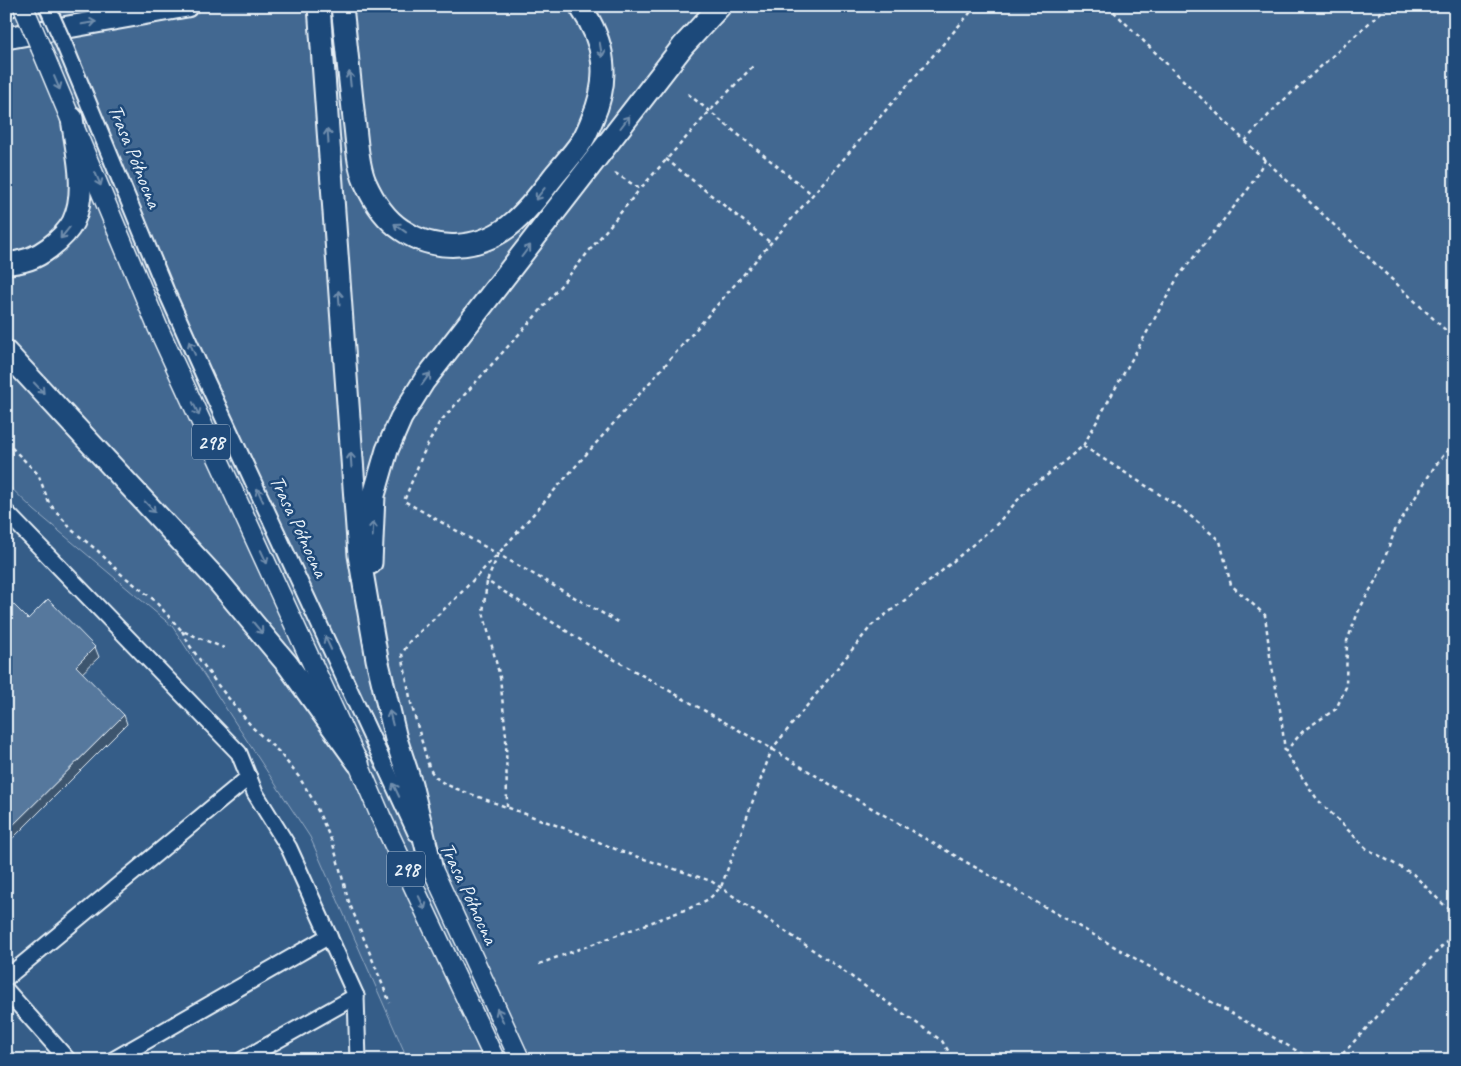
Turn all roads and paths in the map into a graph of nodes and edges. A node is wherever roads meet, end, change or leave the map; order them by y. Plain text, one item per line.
1 (23, 6) edge
2 (47, 6) edge
3 (186, 6) edge
4 (319, 6) edge
5 (342, 6) edge
6 (580, 6) edge
7 (720, 6) edge
8 (976, 6) edge
9 (1108, 6) edge
10 (1388, 6) edge
11 (6, 38) edge
12 (754, 64) dead end
13 (688, 94) dead end
14 (709, 112) junction
15 (72, 118) junction
16 (1245, 141) junction
17 (666, 159) junction
18 (1266, 160) junction
19 (615, 173) dead end
20 (640, 189) junction
21 (813, 195) junction
22 (771, 243) junction
23 (6, 263) edge
24 (1455, 339) edge
25 (6, 352) edge
26 (1455, 441) edge
27 (6, 442) edge
28 (1083, 446) junction
29 (6, 512) edge
30 (499, 553) junction
31 (487, 581) junction
32 (369, 613) junction
33 (618, 622) dead end
34 (182, 631) junction
35 (224, 648) dead end
36 (772, 749) junction
37 (1285, 752) junction
38 (358, 763) junction
39 (249, 777) junction
40 (507, 807) junction
41 (432, 866) junction
42 (721, 887) junction
43 (1455, 912) edge
44 (1455, 932) edge
45 (329, 936) junction
46 (539, 964) dead end
47 (6, 978) edge
48 (6, 990) edge
49 (356, 996) junction
50 (390, 1003) dead end
51 (68, 1060) edge
52 (113, 1060) edge
53 (242, 1060) edge
54 (358, 1060) edge
55 (495, 1060) edge
56 (520, 1060) edge
57 (954, 1060) edge
58 (1313, 1060) edge
59 (1337, 1060) edge

1 -> 15 main road, Trasa Północna / 298, bridge
41 -> 2 street, Trasa Północna, bridge
11 -> 3 highway
32 -> 4 highway
6 -> 5 highway
32 -> 7 highway
8 - 21 path
9 - 16 path
10 - 16 path
12 - 14 path
13 - 14 path
14 - 17 path
14 - 21 path
15 -> 23 highway
15 -> 38 main road, Trasa Północna / 298
16 - 18 path
17 - 20 path
17 - 22 path
18 - 24 path
18 - 28 path
19 - 20 path
20 - 30 path
21 - 22 path
22 - 30 path
25 -> 38 highway
26 - 37 path
27 - 34 path
28 - 36 path
28 - 37 path
29 - 39 street
30 - 31 path
30 - 33 path
30 - 40 path
31 - 36 path
31 - 40 path
41 -> 32 highway
34 - 35 path
34 - 50 path
36 - 42 path
36 - 58 path
37 - 43 path
38 -> 55 main road, Trasa Północna / 298
39 - 45 street
39 - 47 street
40 - 42 path
56 -> 41 main road, Trasa Północna / 298
42 - 46 path
42 - 57 path
44 - 59 path
45 - 49 street
45 - 52 street
48 - 51 street
49 - 53 street
49 - 54 street

